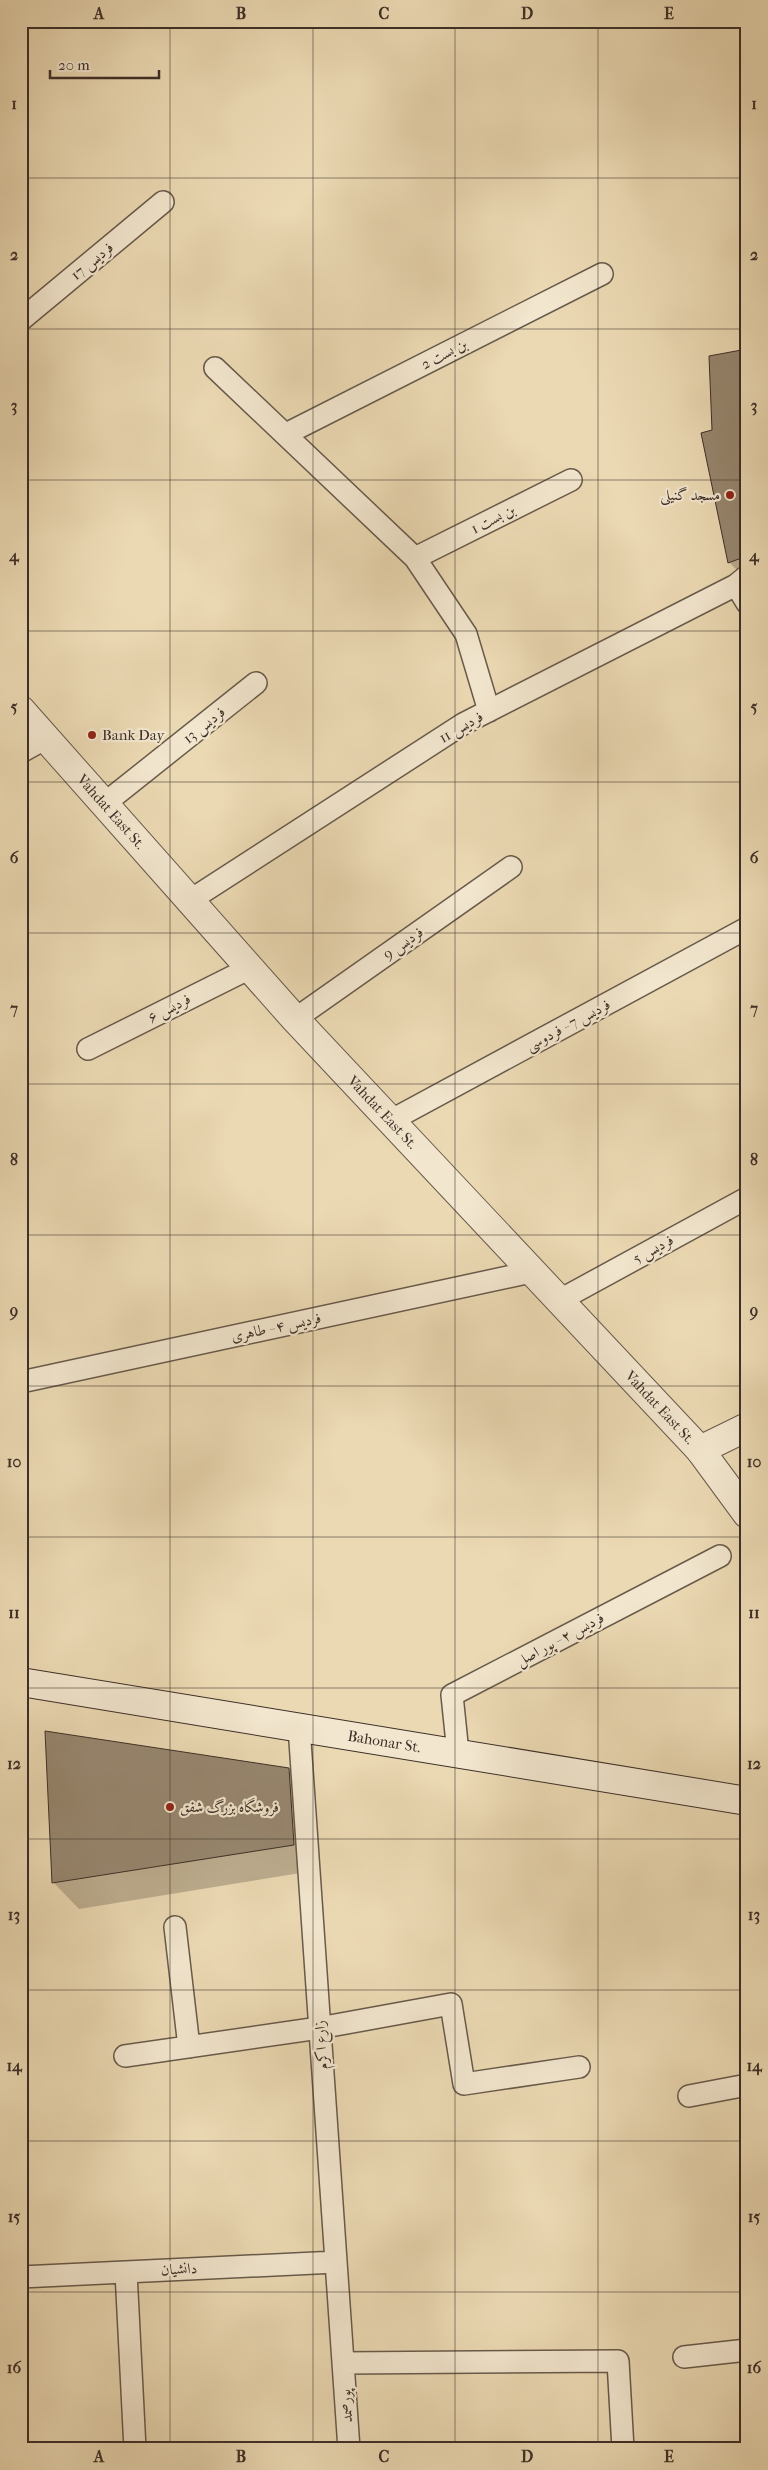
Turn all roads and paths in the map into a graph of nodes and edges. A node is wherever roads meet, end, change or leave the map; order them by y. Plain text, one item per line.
1 (163, 202) dead end
2 (602, 274) dead end
3 (21, 320) edge
4 (215, 368) dead end
5 (286, 434) junction
6 (570, 480) dead end
7 (415, 558) junction
8 (743, 588) edge
9 (256, 683) dead end
10 (21, 710) edge
11 (489, 711) junction
12 (46, 738) junction
13 (21, 752) edge
14 (104, 804) junction
15 (511, 867) dead end
16 (189, 901) junction
17 (747, 928) edge
18 (250, 968) junction
19 (295, 1020) junction
20 (88, 1049) dead end
21 (390, 1122) junction
22 (747, 1198) edge
23 (531, 1272) junction
24 (560, 1300) junction
25 (21, 1382) edge
26 (747, 1428) edge
27 (700, 1450) junction
28 (747, 1514) edge
29 (720, 1556) dead end
30 (21, 1682) edge
31 (299, 1727) junction
32 (458, 1753) junction
33 (747, 1801) edge
34 (175, 1927) dead end
35 (320, 2028) junction
36 (189, 2047) junction
37 (125, 2056) dead end
38 (578, 2067) dead end
39 (747, 2085) edge
40 (688, 2096) dead end
41 (336, 2262) junction
42 (126, 2272) junction
43 (21, 2277) edge
44 (747, 2350) edge
45 (684, 2356) dead end
46 (343, 2363) junction
47 (135, 2449) edge
48 (349, 2449) edge
49 (623, 2449) edge

1 - 3 lane, فردیس 17
2 - 5 lane, بن بست 2
4 - 5 lane
5 - 7 lane
6 - 7 lane, بن بست 1
7 - 11 lane
8 - 11 lane, فردیس 11
9 - 14 lane, فردیس 13
10 - 12 street, Vahdat East St.
11 - 16 lane, فردیس 11
12 - 13 lane
12 - 14 street, Vahdat East St.
14 - 16 street, Vahdat East St.
15 - 19 lane, فردیس 9
16 - 18 street, Vahdat East St.
17 - 21 lane, فردیس 7 - فردوسی
18 - 19 street, Vahdat East St.
18 - 20 lane, فردیس ۶
19 - 21 street, Vahdat East St.
21 - 23 street, Vahdat East St.
22 - 24 lane, فردیس 5
23 - 24 street, Vahdat East St.
23 - 25 lane, فردیس ۴ - طاهری
24 - 27 street, Vahdat East St.
26 - 27 street
27 - 28 street, Vahdat East St.
29 - 32 lane, فردیس ۲ - پور اصل
30 - 31 street, Bahonar St.
31 - 32 street, Bahonar St.
31 - 35 lane, زارع اکرم
32 - 33 street, Bahonar St.
34 - 36 lane
35 - 36 lane
35 - 38 lane
35 - 41 lane, زارع اکرم
36 - 37 lane
39 - 40 lane
41 - 42 lane, دانشیان
41 - 46 lane, زارع اکرم
42 - 43 lane, دانشیان
42 - 47 lane
44 - 45 lane
46 - 48 lane, پورصمد
46 - 49 lane

